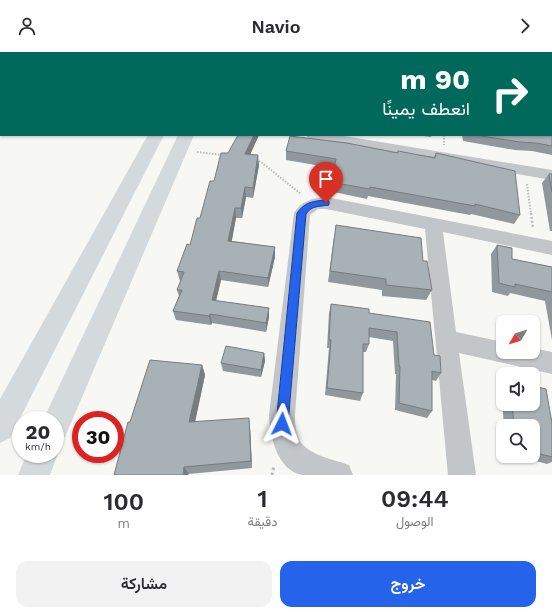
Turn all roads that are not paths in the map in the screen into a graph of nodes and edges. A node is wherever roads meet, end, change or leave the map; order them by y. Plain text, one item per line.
1 (155, 136) edge
2 (319, 136) edge
3 (379, 136) edge
4 (444, 141) edge
5 (183, 143) edge
6 (552, 165) edge
7 (552, 175) edge
8 (131, 181) junction
9 (164, 183) junction
10 (433, 224) junction
11 (544, 246) edge
12 (447, 340) junction
13 (552, 363) edge
14 (63, 411) edge
15 (0, 428) edge
16 (39, 463) edge
17 (34, 475) edge
18 (338, 475) edge
19 (462, 475) edge

1 - 8 street
2 - 7 street
3 - 4 street
4 - 6 street
5 - 9 street
8 - 9 street
8 - 15 street
9 - 14 street
10 - 11 street
10 - 12 street
10 - 18 street
12 - 13 street
12 - 19 street
16 - 17 street

